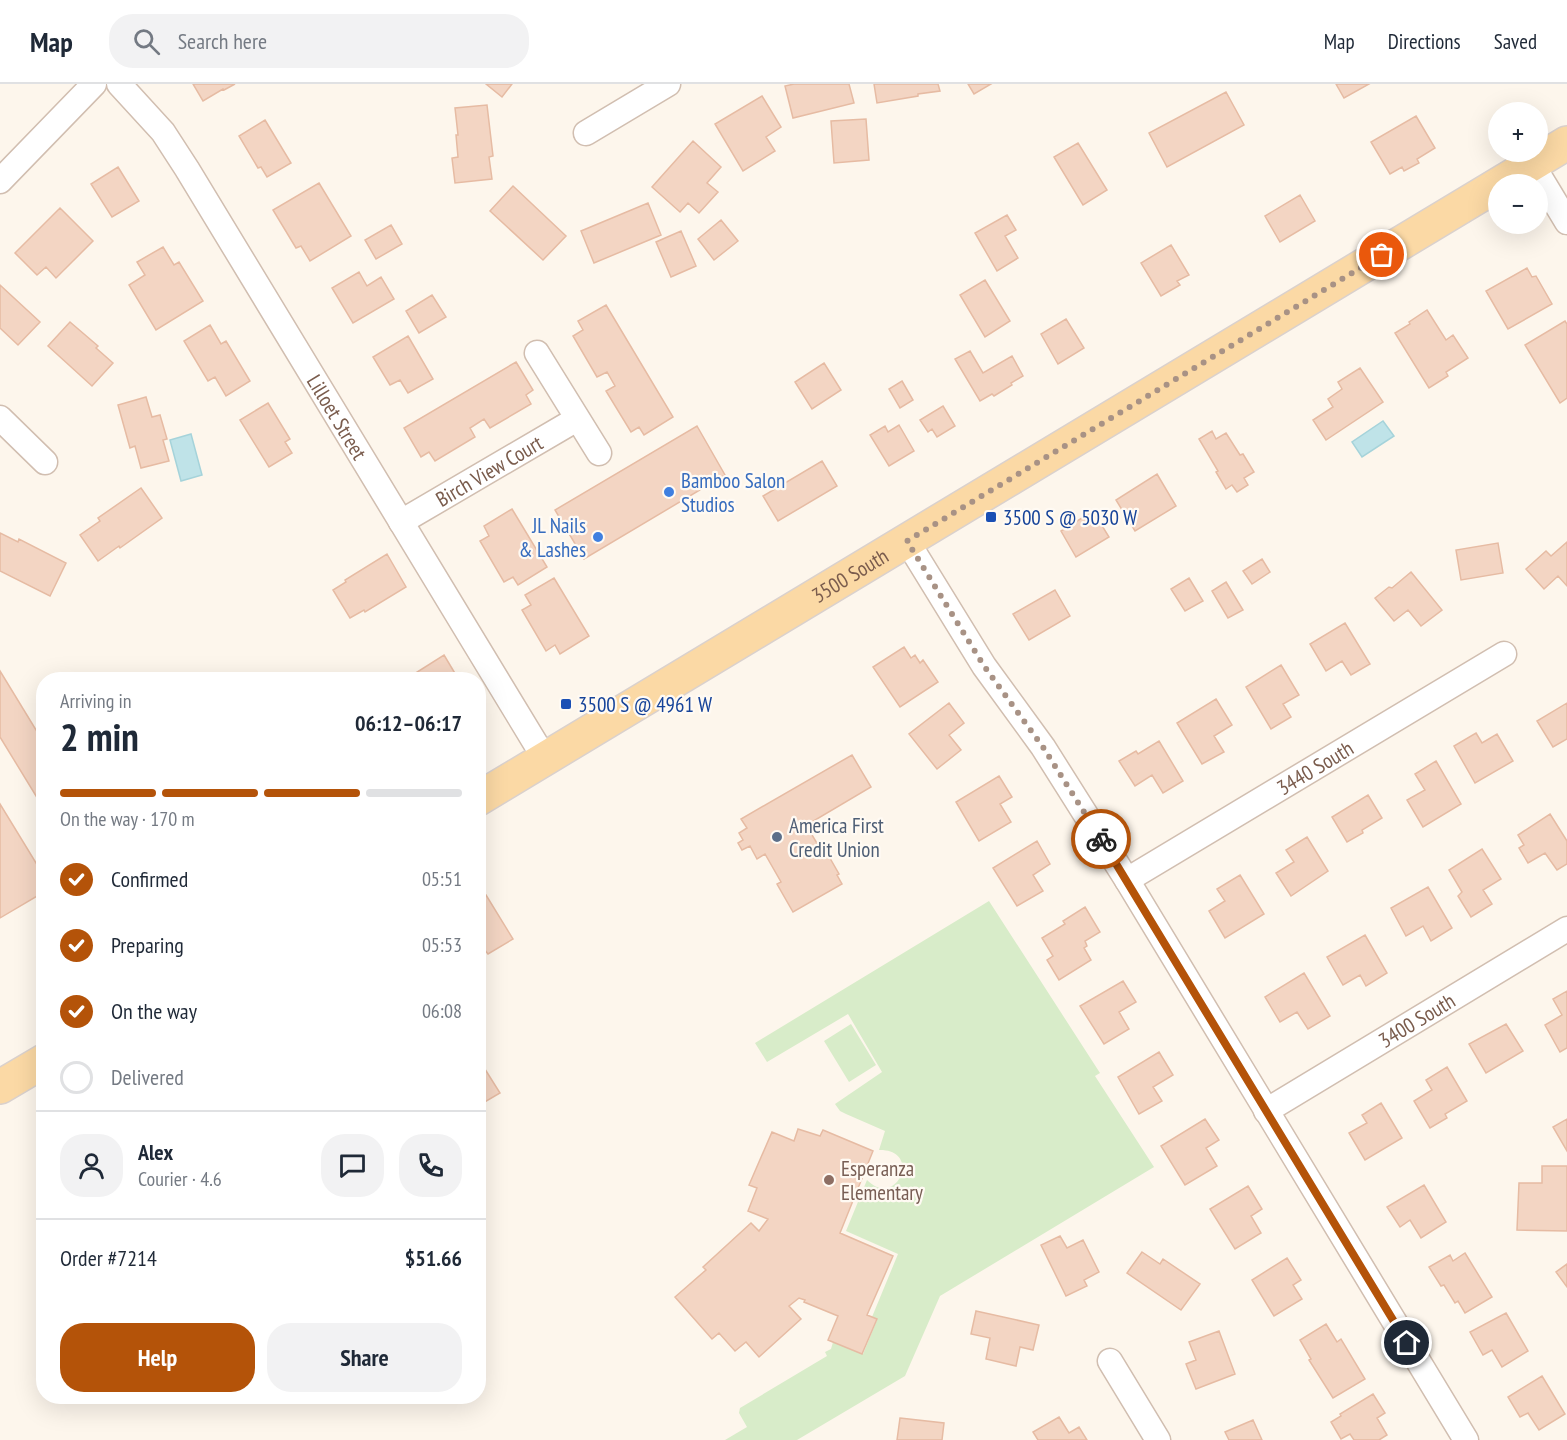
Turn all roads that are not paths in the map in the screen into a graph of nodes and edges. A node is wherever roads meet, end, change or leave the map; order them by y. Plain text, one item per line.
1 (94, 84) edge
2 (118, 84) edge
3 (668, 84) edge
4 (586, 133) dead end
5 (1567, 143) edge
6 (1532, 164) junction
7 (0, 181) edge
8 (1567, 222) edge
9 (537, 352) dead end
10 (0, 418) edge
11 (577, 418) junction
12 (599, 453) dead end
13 (45, 462) dead end
14 (401, 522) junction
15 (907, 541) junction
16 (1504, 654) dead end
17 (545, 759) junction
18 (486, 794) edge
19 (1126, 880) junction
20 (1567, 929) edge
21 (36, 1066) edge
22 (0, 1087) edge
23 (1266, 1111) junction
24 (1110, 1361) dead end
25 (1158, 1440) edge
26 (1466, 1440) edge

1 - 7 street
2 - 14 street, Lilloet Street
3 - 4 street
5 - 6 main road, 3500 South
6 - 8 street
6 - 15 main road, 3500 South
9 - 11 street
10 - 13 street
11 - 12 street
11 - 14 street, Birch View Court
14 - 17 street, Lilloet Street
15 - 17 main road, 3500 South
15 - 19 street
16 - 19 street, 3440 South
17 - 18 main road, 3500 South
19 - 23 street
20 - 23 street, 3400 South
21 - 22 main road
23 - 26 street
24 - 25 street

